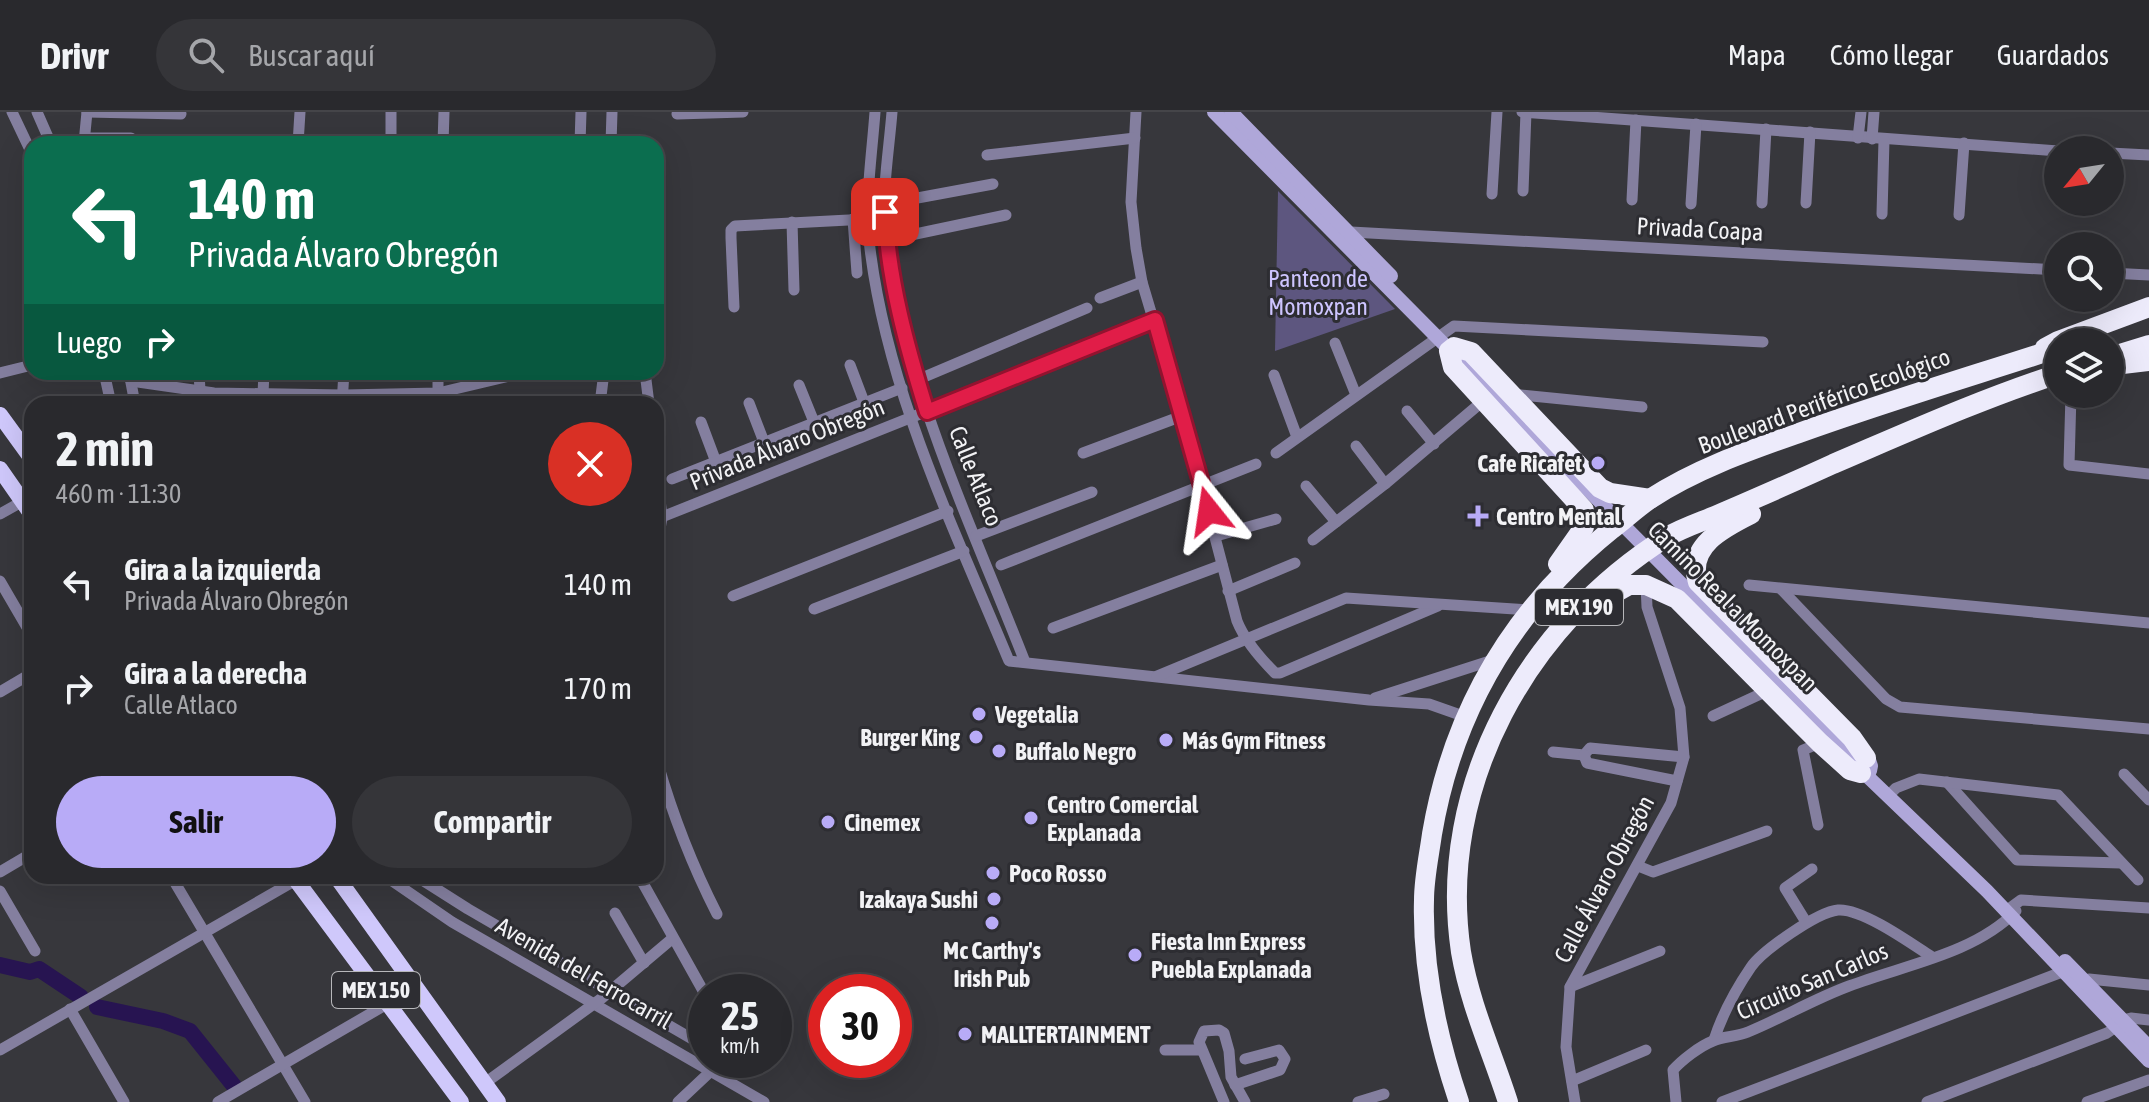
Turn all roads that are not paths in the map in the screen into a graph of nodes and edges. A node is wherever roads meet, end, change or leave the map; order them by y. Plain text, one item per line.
1 (12, 112) edge
2 (37, 112) edge
3 (87, 112) edge
4 (300, 112) edge
5 (391, 112) edge
6 (444, 112) edge
7 (581, 112) edge
8 (612, 112) edge
9 (743, 112) edge
10 (875, 112) edge
11 (892, 112) edge
12 (1136, 112) edge
13 (1214, 112) edge
14 (1231, 112) edge
15 (1497, 112) edge
16 (1524, 112) edge
17 (1861, 112) edge
18 (1874, 112) edge
19 (1551, 113) edge
20 (181, 114) edge
21 (677, 114) dead end
22 (1636, 120) junction
23 (1696, 124) junction
24 (1766, 129) junction
25 (1810, 132) junction
26 (48, 136) edge
27 (85, 136) edge
28 (298, 136) edge
29 (391, 136) edge
30 (443, 136) edge
31 (580, 136) edge
32 (611, 136) edge
33 (24, 137) edge
34 (1135, 138) junction
35 (1858, 138) junction
36 (1878, 139) junction
37 (1964, 143) junction
38 (2044, 150) edge
39 (2124, 154) edge
40 (987, 155) dead end
41 (2149, 155) edge
42 (993, 184) dead end
43 (1523, 191) dead end
44 (1492, 194) dead end
45 (1632, 200) dead end
46 (1762, 203) dead end
47 (1806, 203) dead end
48 (885, 204) junction
49 (1691, 204) dead end
50 (1882, 214) dead end
51 (1006, 215) dead end
52 (1959, 215) dead end
53 (853, 219) junction
54 (868, 219) junction
55 (792, 222) junction
56 (1346, 235) junction
57 (887, 240) junction
58 (890, 264) junction
59 (873, 265) junction
60 (2044, 269) edge
61 (857, 273) dead end
62 (2124, 274) edge
63 (2149, 275) edge
64 (1142, 282) junction
65 (794, 290) dead end
66 (1100, 298) dead end
67 (734, 307) dead end
68 (2149, 307) edge
69 (1087, 308) dead end
70 (2149, 318) edge
71 (1155, 320) junction
72 (2119, 328) edge
73 (1763, 342) dead end
74 (1335, 343) dead end
75 (2149, 345) edge
76 (1448, 346) junction
77 (2044, 353) edge
78 (2124, 353) edge
79 (2031, 357) junction
80 (2149, 361) edge
81 (850, 365) dead end
82 (2124, 365) edge
83 (24, 367) edge
84 (0, 373) edge
85 (1274, 375) dead end
86 (2044, 379) edge
87 (145, 380) edge
88 (199, 380) edge
89 (264, 380) edge
90 (438, 380) edge
91 (492, 380) edge
92 (917, 380) junction
93 (799, 385) dead end
94 (902, 388) junction
95 (200, 391) junction
96 (438, 393) junction
97 (263, 394) junction
98 (1511, 394) junction
99 (1356, 395) junction
100 (211, 396) edge
101 (239, 396) edge
102 (290, 396) edge
103 (397, 396) edge
104 (1987, 398) junction
105 (1483, 401) junction
106 (864, 402) junction
107 (749, 403) dead end
108 (1642, 407) dead end
109 (2071, 408) edge
110 (1407, 411) dead end
111 (927, 412) junction
112 (0, 415) edge
113 (1182, 416) junction
114 (911, 418) junction
115 (701, 422) dead end
116 (814, 422) junction
117 (1297, 437) junction
118 (764, 442) junction
119 (1434, 444) junction
120 (1356, 446) dead end
121 (24, 448) edge
122 (1083, 453) dead end
123 (1276, 453) dead end
124 (716, 462) junction
125 (1256, 464) dead end
126 (0, 469) edge
127 (2149, 474) edge
128 (672, 479) dead end
129 (1385, 484) junction
130 (1202, 486) junction
131 (1306, 486) dead end
132 (1092, 492) dead end
133 (24, 498) edge
134 (1650, 499) junction
135 (24, 506) edge
136 (948, 511) junction
137 (0, 514) edge
138 (664, 516) edge
139 (1276, 519) dead end
140 (1336, 522) junction
141 (976, 536) junction
142 (1216, 536) junction
143 (1313, 540) dead end
144 (966, 556) junction
145 (984, 556) junction
146 (1295, 563) dead end
147 (1001, 565) dead end
148 (1222, 565) junction
149 (0, 581) edge
150 (1646, 585) junction
151 (1749, 585) dead end
152 (1781, 589) junction
153 (1228, 591) junction
154 (733, 596) dead end
155 (1438, 606) junction
156 (814, 609) dead end
157 (1529, 610) junction
158 (24, 622) edge
159 (2149, 623) edge
160 (1053, 628) dead end
161 (1246, 639) junction
162 (1550, 640) junction
163 (1496, 659) junction
164 (1025, 662) junction
165 (1157, 677) junction
166 (24, 678) edge
167 (1767, 691) junction
168 (0, 692) edge
169 (1369, 700) junction
170 (1713, 716) dead end
171 (1466, 717) junction
172 (2149, 729) edge
173 (1816, 744) junction
174 (1553, 752) dead end
175 (1584, 755) junction
176 (1684, 757) junction
177 (1866, 768) junction
178 (2124, 774) dead end
179 (1677, 781) junction
180 (1947, 782) junction
181 (664, 783) edge
182 (1898, 789) junction
183 (2149, 800) edge
184 (1818, 825) dead end
185 (1767, 831) dead end
186 (24, 858) edge
187 (2121, 863) junction
188 (1638, 866) junction
189 (1812, 869) dead end
190 (0, 872) edge
191 (2138, 880) dead end
192 (176, 884) edge
193 (285, 884) edge
194 (299, 884) edge
195 (342, 884) edge
196 (397, 884) edge
197 (429, 884) edge
198 (643, 884) edge
199 (0, 891) edge
200 (2149, 908) edge
201 (2011, 912) junction
202 (615, 913) dead end
203 (717, 914) dead end
204 (1806, 922) junction
205 (204, 932) junction
206 (673, 938) junction
207 (35, 951) dead end
208 (1660, 951) dead end
209 (1932, 957) junction
210 (644, 963) junction
211 (2062, 972) junction
212 (693, 974) edge
213 (2085, 981) junction
214 (2149, 985) edge
215 (1570, 987) junction
216 (609, 992) junction
217 (387, 1004) junction
218 (593, 1004) junction
219 (70, 1009) junction
220 (2149, 1020) edge
221 (2120, 1024) junction
222 (688, 1037) edge
223 (1714, 1040) junction
224 (2149, 1047) edge
225 (0, 1050) edge
226 (1165, 1050) dead end
227 (1200, 1050) junction
228 (1646, 1050) dead end
229 (688, 1058) edge
230 (1245, 1059) dead end
231 (2149, 1061) edge
232 (283, 1065) junction
233 (704, 1078) edge
234 (723, 1078) edge
235 (1572, 1081) junction
236 (2144, 1082) edge
237 (485, 1083) junction
238 (1235, 1085) junction
239 (1384, 1094) dead end
240 (124, 1102) edge
241 (218, 1102) edge
242 (305, 1102) edge
243 (461, 1102) edge
244 (498, 1102) edge
245 (678, 1102) edge
246 (764, 1102) edge
247 (1224, 1102) edge
248 (1245, 1102) edge
249 (1358, 1102) edge
250 (1459, 1102) edge
251 (1508, 1102) edge
252 (1575, 1102) edge
253 (1676, 1102) edge
254 (1722, 1102) edge
255 (1927, 1102) edge
256 (2087, 1102) edge

1 - 33 street
2 - 26 street
3 - 20 street
3 - 27 street
4 - 28 street
5 - 29 street
6 - 30 street
7 - 31 street
8 - 32 street
9 - 21 street
10 - 54 street, Calle Atlaco
11 - 48 street, Calle Atlaco
12 - 34 street
13 - 56 street, Camino Real a Momoxpan
14 - 56 street, Camino Real a Momoxpan
15 - 44 street
16 - 19 street
16 - 43 street
17 - 35 street
18 - 36 street
19 - 22 street
22 - 23 street
22 - 45 street
23 - 24 street
23 - 49 street
24 - 25 street
24 - 46 street
25 - 35 street
25 - 47 street
34 - 40 street
34 - 64 street
35 - 36 street
36 - 37 street
36 - 50 street
37 - 38 street
37 - 52 street
39 - 41 street
42 - 48 street
48 - 57 street, Calle Atlaco
51 - 57 street
53 - 54 street
53 - 55 street
53 - 61 street
54 - 59 street, Calle Atlaco
55 - 65 street
55 - 67 street
56 - 60 street, Privada Coapa
56 - 76 street, Camino Real a Momoxpan
57 - 58 street, Calle Atlaco
58 - 59 street
58 - 92 street, Calle Atlaco
59 - 94 street, Calle Atlaco
62 - 63 street
64 - 66 street
64 - 71 street
68 - 79 highway, Boulevard Periférico Ecológico
69 - 92 street
70 - 72 highway
71 - 111 street, Privada Álvaro Obregón
71 - 113 street
73 - 76 street
74 - 99 street
75 - 78 highway
76 - 98 highway
76 - 99 street
76 - 105 highway
76 - 177 street, Camino Real a Momoxpan
77 - 79 highway, Boulevard Periférico Ecológico / MEX 190
79 - 134 highway, Boulevard Periférico Ecológico / MEX 190
80 - 82 highway
81 - 106 street
83 - 84 street
85 - 117 street
86 - 104 highway, MEX 190
87 - 95 street
88 - 95 street
89 - 97 street
90 - 96 street
91 - 96 street
92 - 111 street, Calle Atlaco
93 - 116 street
94 - 106 street
94 - 114 street, Calle Atlaco
95 - 100 street
96 - 103 street
97 - 101 street
97 - 102 street
98 - 108 street
98 - 134 highway
99 - 117 street
104 - 162 highway, MEX 190
104 - 177 highway
105 - 119 street
105 - 157 highway
106 - 116 street
107 - 118 street
109 - 127 street
110 - 119 street
111 - 114 street, Privada Álvaro Obregón
111 - 141 street, Calle Atlaco
112 - 121 main road
113 - 122 street
113 - 130 street
114 - 136 street, Calle Atlaco
114 - 138 street, Privada Álvaro Obregón
115 - 124 street
116 - 118 street
117 - 123 street
118 - 124 street
119 - 129 street
120 - 129 street
124 - 128 street
125 - 130 street
126 - 133 main road
129 - 140 street
130 - 142 street
130 - 147 street
131 - 140 street
132 - 141 street
134 - 157 highway, Boulevard Periférico Ecológico / MEX 190
135 - 137 street
136 - 144 street, Calle Atlaco
136 - 154 street, Calle Atlaco
139 - 142 street
140 - 143 street
141 - 145 street, Calle Atlaco
142 - 148 street
144 - 145 street
144 - 156 street
144 - 164 street, Calle Atlaco
145 - 164 street, Calle Atlaco
146 - 153 street
148 - 153 street
148 - 160 street
149 - 158 street
150 - 162 highway
150 - 167 highway
150 - 176 street, Calle Álvaro Obregón
151 - 152 street
152 - 159 street
152 - 172 street
153 - 161 street
155 - 157 street
155 - 161 street
155 - 161 street
157 - 163 highway, Boulevard Periférico Ecológico / MEX 190
161 - 165 street
162 - 251 highway, MEX 190
163 - 169 street
163 - 171 highway, Boulevard Periférico Ecológico / MEX 190
164 - 165 street
165 - 169 street
166 - 168 street
167 - 170 street
167 - 173 highway
169 - 171 street
171 - 250 highway, Boulevard Periférico Ecológico / MEX 190
173 - 177 highway
173 - 184 street
174 - 175 street
175 - 176 street
175 - 179 street
176 - 179 street, Calle Álvaro Obregón
177 - 182 street, Camino Real a Momoxpan
178 - 183 street
179 - 188 street, Calle Álvaro Obregón
180 - 182 street
180 - 187 street
180 - 187 street
181 - 203 street
182 - 201 street, Camino Real a Momoxpan
185 - 188 street
186 - 190 street
187 - 191 street
188 - 215 street, Calle Álvaro Obregón
189 - 204 street
192 - 205 street
193 - 205 street
194 - 217 main road, MEX 150
195 - 237 main road, MEX 150
196 - 218 street, Avenida del Ferrocarril
197 - 216 street, Avenida del Ferrocarril
198 - 206 street
199 - 207 street
200 - 201 street
201 - 209 street, Circuito San Carlos
201 - 211 street, Camino Real a Momoxpan
201 - 213 street, Camino Real a Momoxpan
202 - 210 street
204 - 209 street, Circuito San Carlos
204 - 223 street, Circuito San Carlos
205 - 219 street
205 - 232 street
206 - 210 street
206 - 212 street
208 - 215 street
209 - 223 street, Circuito San Carlos
210 - 216 street
211 - 221 street, Camino Real a Momoxpan
211 - 254 street
213 - 214 street
213 - 221 street, Camino Real a Momoxpan
215 - 235 street, Calle Álvaro Obregón
216 - 218 street
216 - 222 street, Avenida del Ferrocarril
217 - 232 street
217 - 243 main road, MEX 150
218 - 229 street, Avenida del Ferrocarril
218 - 237 street
219 - 225 street
219 - 240 street
220 - 221 street
221 - 224 street, Camino Real a Momoxpan
221 - 231 street, Camino Real a Momoxpan
221 - 255 street
223 - 253 street
226 - 227 street
227 - 238 street
227 - 247 street
228 - 235 street
230 - 238 street
232 - 241 street
232 - 242 street
233 - 245 street
234 - 246 street, Avenida del Ferrocarril
235 - 252 street, Calle Álvaro Obregón
236 - 256 street
237 - 244 main road, MEX 150
238 - 248 street
239 - 249 street

